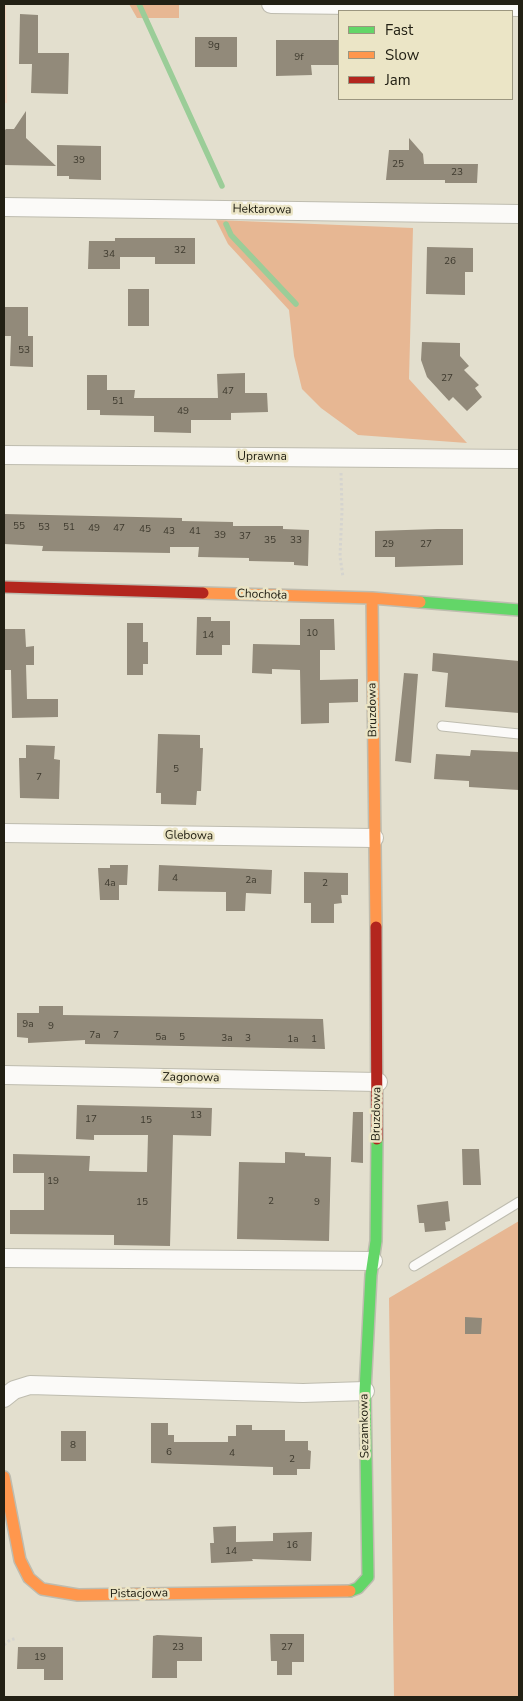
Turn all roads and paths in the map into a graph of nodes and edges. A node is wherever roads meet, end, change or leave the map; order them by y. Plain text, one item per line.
1 (271, 4) edge
2 (519, 7) edge
3 (4, 207) edge
4 (519, 214) edge
5 (4, 455) edge
6 (340, 458) junction
7 (519, 459) edge
8 (4, 588) edge
9 (346, 598) junction
10 (372, 598) junction
11 (519, 610) edge
12 (442, 726) dead end
13 (519, 734) edge
14 (4, 833) edge
15 (374, 838) junction
16 (4, 1075) edge
17 (378, 1082) junction
18 (519, 1202) edge
19 (4, 1258) edge
20 (373, 1261) junction
21 (414, 1266) dead end
22 (365, 1391) junction
23 (4, 1398) edge
24 (4, 1477) edge
25 (358, 1588) joint
26 (17, 1638) dead end
27 (4, 1646) edge

1 - 2 street
3 - 4 street, Hektarowa
5 - 6 street, Uprawna
6 - 7 street, Uprawna
6 - 9 path
8 - 9 street, Chochoła
9 - 10 street, Chochoła
10 - 11 street, Chochoła
10 - 15 street, Bruzdowa
12 - 13 lane
14 - 15 street, Glebowa
15 - 17 street, Bruzdowa
16 - 17 street, Zagonowa
17 - 20 street, Bruzdowa
18 - 21 lane
19 - 20 street
20 - 22 street, Sezamkowa
22 - 23 street
22 - 25 street, Sezamkowa
24 - 25 street, Pistacjowa
26 - 27 path

